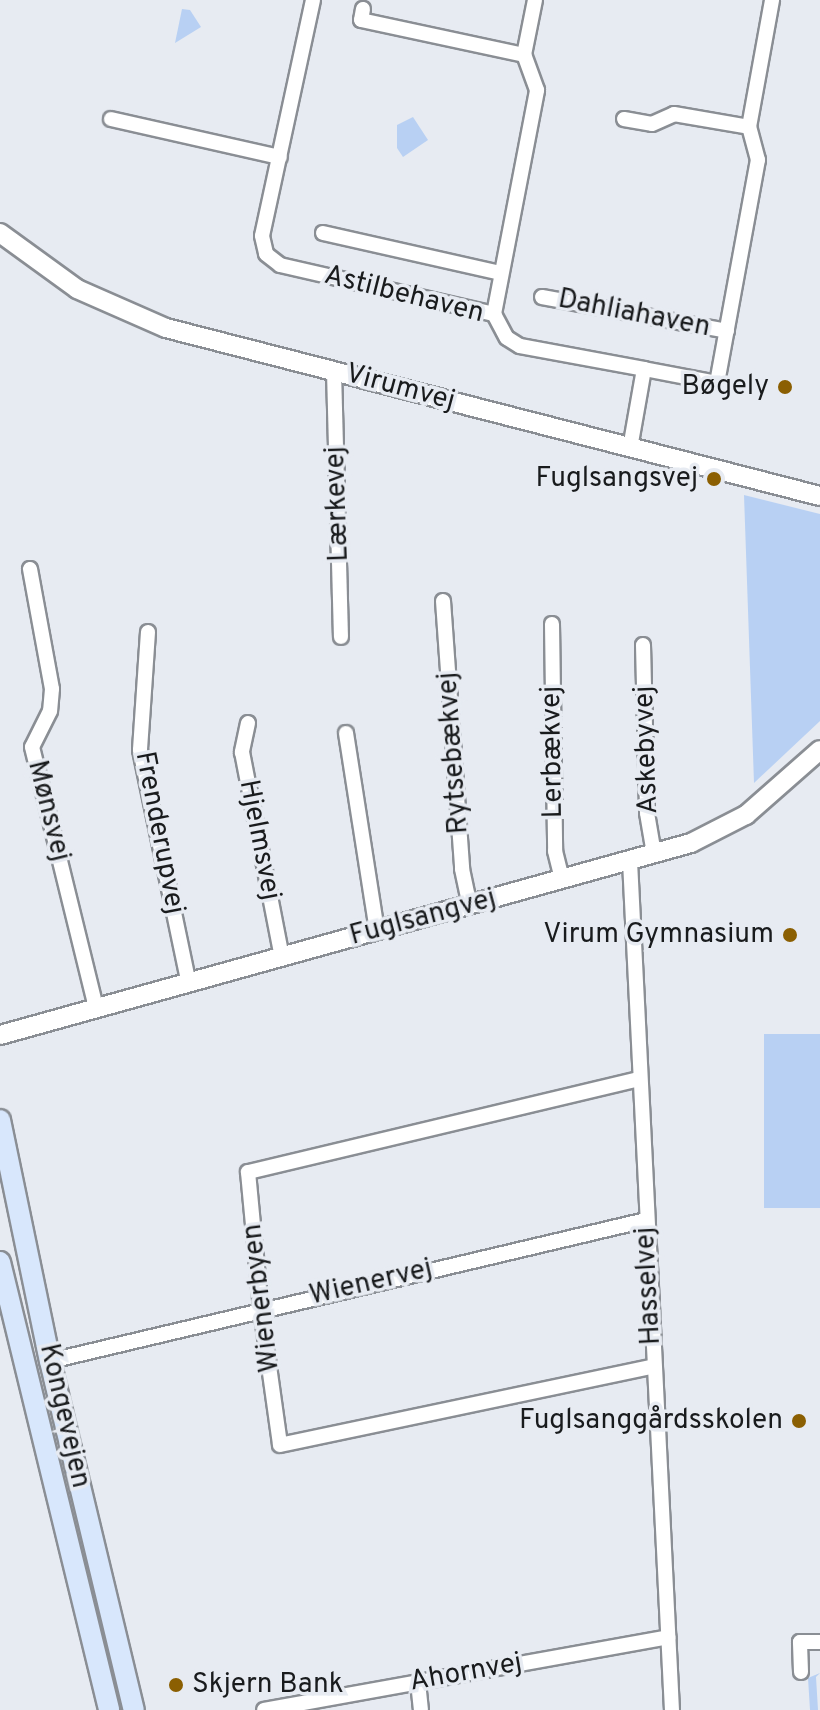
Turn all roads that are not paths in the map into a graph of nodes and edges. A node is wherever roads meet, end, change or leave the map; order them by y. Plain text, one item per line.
1 (313, 0) edge
2 (535, 0) edge
3 (772, 0) edge
4 (363, 9) dead end
5 (524, 55) junction
6 (111, 119) dead end
7 (624, 119) dead end
8 (749, 127) junction
9 (280, 157) junction
10 (0, 233) edge
11 (323, 233) dead end
12 (501, 273) junction
13 (542, 297) dead end
14 (494, 314) junction
15 (727, 331) junction
16 (644, 369) junction
17 (334, 371) junction
18 (630, 448) junction
19 (820, 496) edge
20 (30, 569) dead end
21 (443, 601) dead end
22 (552, 624) dead end
23 (148, 632) dead end
24 (341, 637) dead end
25 (643, 645) dead end
26 (248, 723) dead end
27 (346, 733) dead end
28 (820, 750) edge
29 (654, 854) junction
30 (630, 861) junction
31 (562, 880) junction
32 (470, 906) junction
33 (377, 931) junction
34 (282, 957) junction
35 (189, 984) junction
36 (96, 1007) junction
37 (0, 1035) edge
38 (639, 1079) junction
39 (0, 1120) edge
40 (646, 1220) junction
41 (0, 1262) edge
42 (261, 1309) junction
43 (50, 1361) junction
44 (654, 1366) junction
45 (668, 1637) junction
46 (820, 1642) edge
47 (801, 1672) dead end
48 (418, 1682) junction
49 (109, 1710) edge
50 (134, 1710) edge
51 (264, 1710) edge
52 (421, 1710) edge
53 (672, 1710) edge

1 - 9 street, Astilbehaven
2 - 5 street
3 - 8 street, Dahliahaven
4 - 5 street
5 - 12 street
6 - 9 street
7 - 8 street
8 - 15 street, Dahliahaven
9 - 14 street, Astilbehaven
10 - 17 street, Virumvej
11 - 12 street
12 - 14 street
13 - 15 street, Dahliahaven
14 - 16 street, Astilbehaven
15 - 16 street, Dahliahaven
16 - 18 street
17 - 18 street, Virumvej
17 - 24 street, Lærkevej
18 - 19 street, Virumvej
20 - 36 street, Mønsvej
21 - 32 street, Rytsebækvej
22 - 31 street, Lerbækvej
23 - 35 street, Frenderupvej
25 - 29 street, Askebyvej
26 - 34 street, Hjelmsvej
27 - 33 street
28 - 29 street, Fuglsangvej
29 - 30 street, Fuglsangvej
30 - 31 street, Fuglsangvej
30 - 38 street, Hasselvej
31 - 32 street, Fuglsangvej
32 - 33 street, Fuglsangvej
33 - 34 street, Fuglsangvej
34 - 35 street, Fuglsangvej
35 - 36 street, Fuglsangvej
36 - 37 street, Fuglsangvej
38 - 40 street, Hasselvej
38 - 42 street, Wienerbyen
39 - 43 main road, Kongevejen
40 - 42 street, Wienervej
40 - 44 street, Hasselvej
41 - 49 main road, Kongevejen
42 - 43 street, Wienervej
42 - 44 street, Wienerbyen
43 - 50 main road, Kongevejen
44 - 45 street, Hasselvej
45 - 48 street, Ahornvej
45 - 53 street, Hasselvej
46 - 47 street
48 - 51 street, Ahornvej
48 - 52 street

